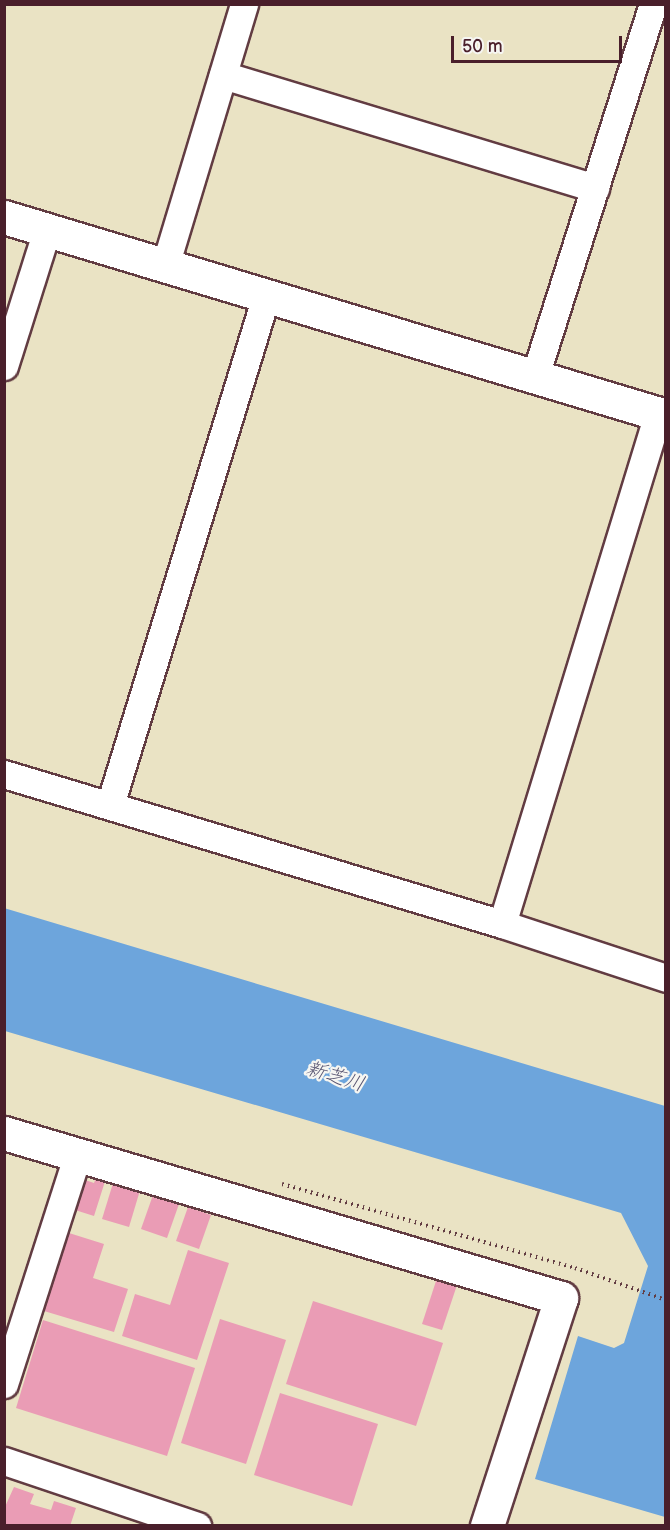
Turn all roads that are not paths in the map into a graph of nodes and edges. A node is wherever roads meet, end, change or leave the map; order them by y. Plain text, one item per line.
1 (244, 4) edge
2 (653, 4) edge
3 (223, 75) junction
4 (595, 188) junction
5 (4, 217) edge
6 (46, 230) junction
7 (165, 266) junction
8 (266, 296) junction
9 (4, 366) edge
10 (535, 376) junction
11 (662, 415) edge
12 (4, 774) edge
13 (110, 805) junction
14 (502, 924) junction
15 (666, 978) edge
16 (4, 1133) edge
17 (78, 1154) junction
18 (4, 1384) edge
19 (4, 1461) edge
20 (197, 1526) edge
21 (487, 1526) edge

1 - 3 street
2 - 4 street
3 - 4 street
3 - 7 street
4 - 10 street
5 - 6 street
6 - 7 street
6 - 9 street
7 - 8 street
8 - 10 street
8 - 13 street
10 - 11 street
11 - 14 street
12 - 13 street
13 - 14 street
14 - 15 street
16 - 17 street
17 - 18 street
17 - 21 street
19 - 20 street

